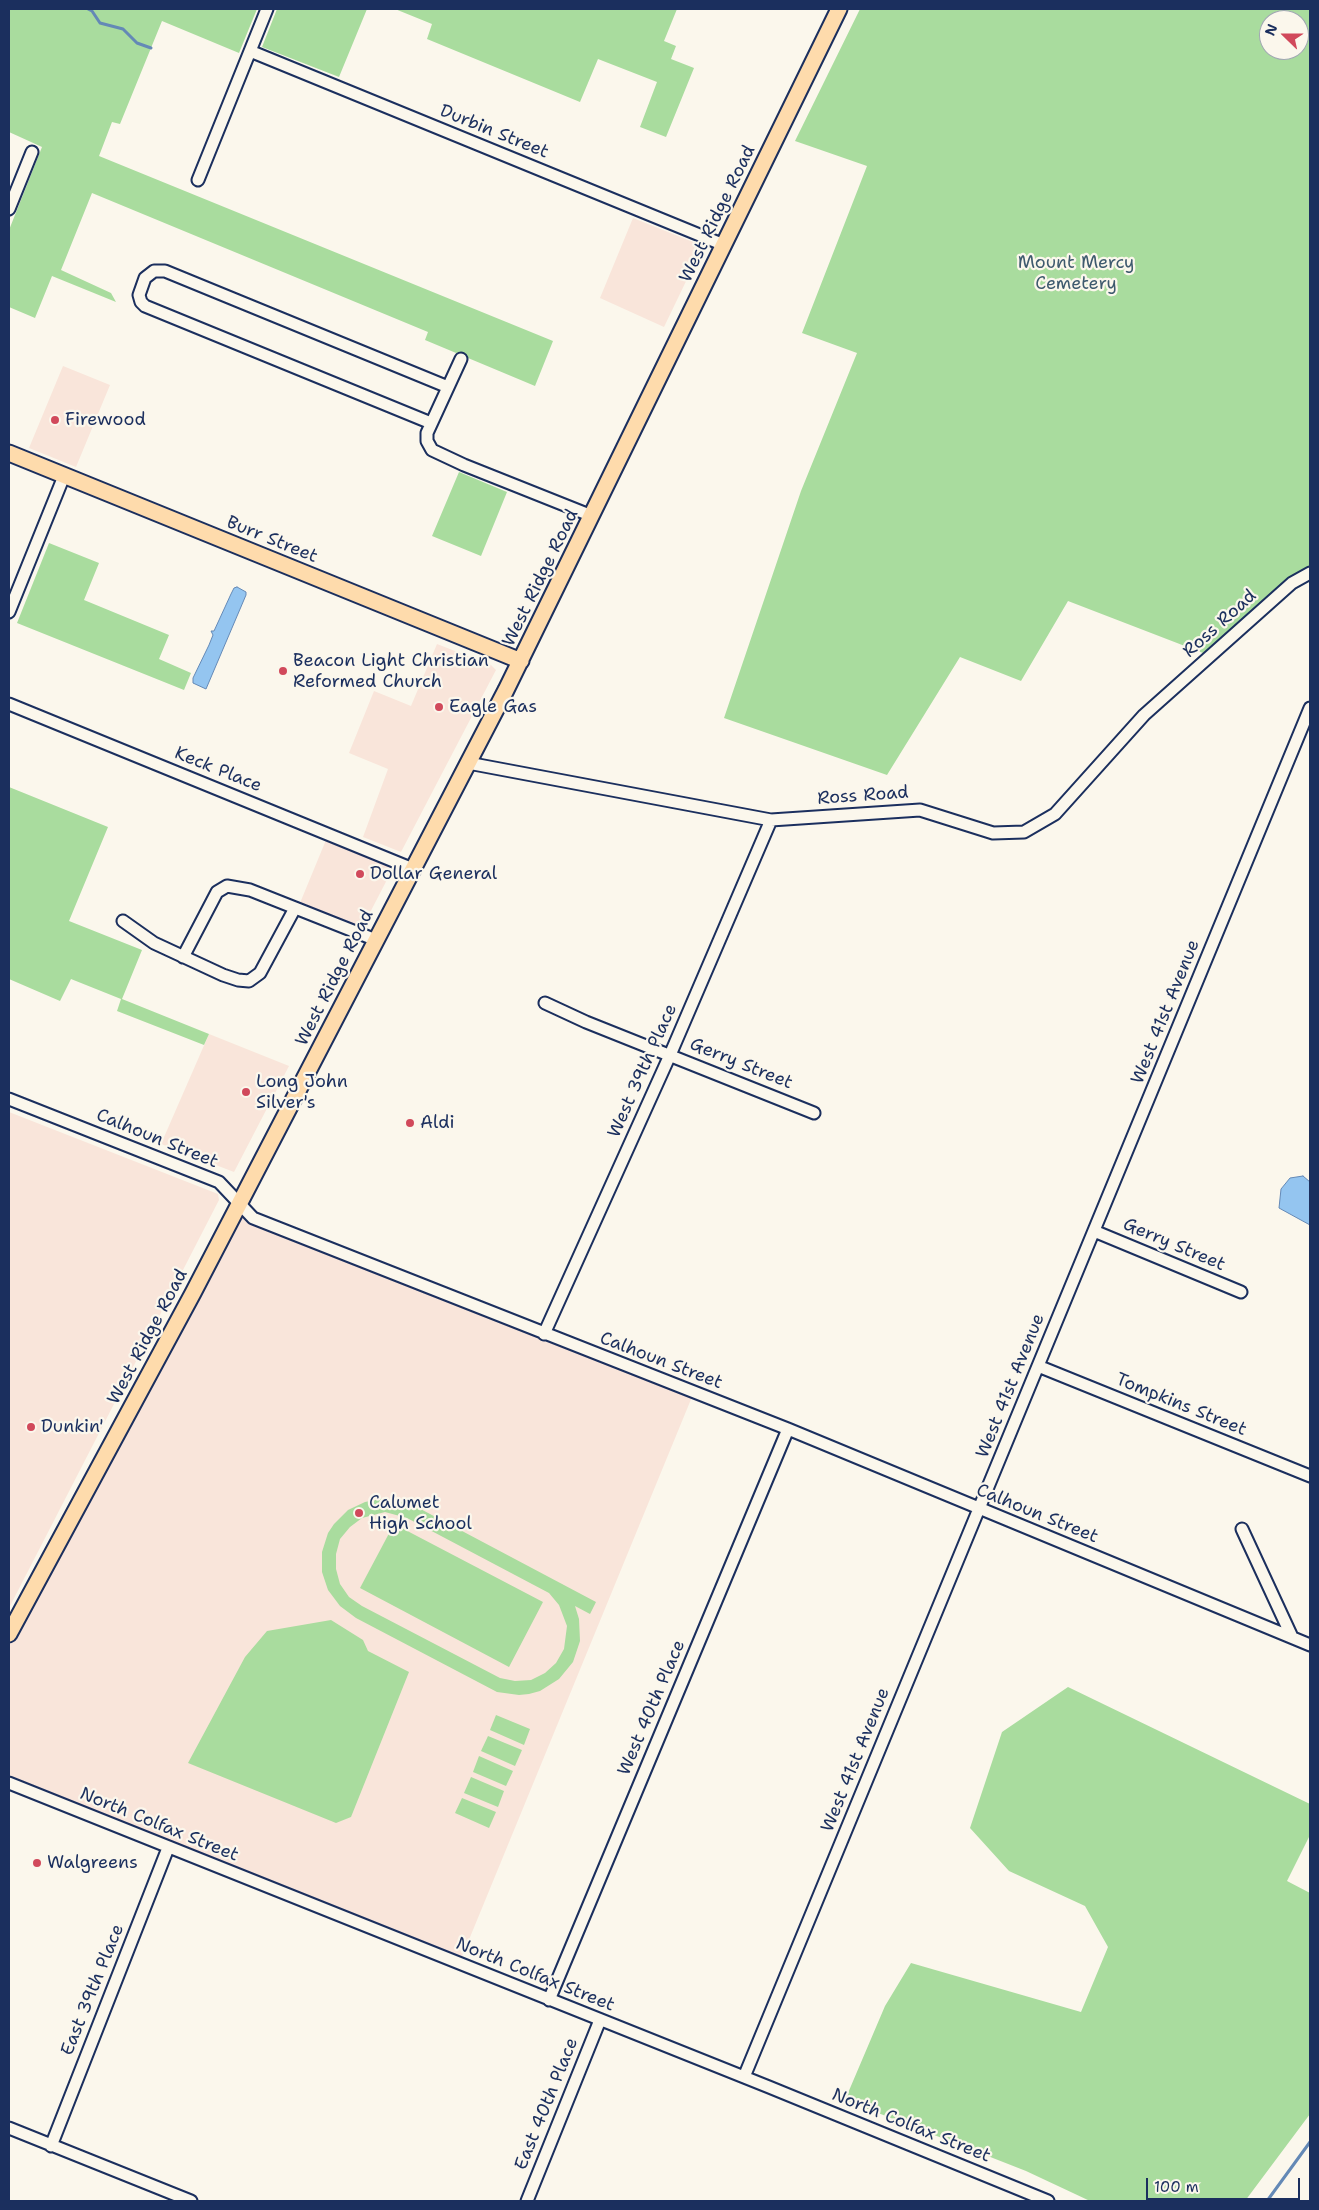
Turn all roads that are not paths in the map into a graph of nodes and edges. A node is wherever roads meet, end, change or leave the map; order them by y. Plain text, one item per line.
1 (267, 9) edge
2 (839, 9) edge
3 (250, 51) junction
4 (32, 152) dead end
5 (198, 180) dead end
6 (9, 210) edge
7 (724, 245) junction
8 (461, 359) dead end
9 (448, 387) junction
10 (431, 423) junction
11 (9, 453) edge
12 (64, 476) junction
13 (592, 516) junction
14 (1310, 573) edge
15 (9, 612) edge
16 (521, 661) junction
17 (9, 704) edge
18 (1310, 708) edge
19 (468, 763) junction
20 (771, 820) junction
21 (413, 869) junction
22 (295, 908) junction
23 (124, 921) dead end
24 (376, 940) junction
25 (184, 956) junction
26 (545, 1003) dead end
27 (670, 1055) junction
28 (9, 1099) edge
29 (814, 1112) dead end
30 (240, 1203) junction
31 (1094, 1231) junction
32 (1241, 1292) dead end
33 (544, 1334) junction
34 (1038, 1366) junction
35 (788, 1429) junction
36 (1310, 1476) edge
37 (979, 1509) junction
38 (1242, 1529) dead end
39 (9, 1634) edge
40 (1292, 1637) junction
41 (1310, 1645) edge
42 (9, 1783) edge
43 (168, 1848) junction
44 (549, 2000) junction
45 (600, 2020) junction
46 (744, 2077) junction
47 (9, 2128) edge
48 (51, 2146) junction
49 (191, 2201) edge
50 (527, 2201) edge
51 (1048, 2201) edge

1 - 3 street
2 - 7 main road, West Ridge Road
3 - 5 street
3 - 7 street, Durbin Street
4 - 6 street
7 - 13 main road, West Ridge Road
8 - 9 street
9 - 10 street
9 - 10 street
10 - 13 street
11 - 12 main road, Burr Street
12 - 15 street
12 - 16 main road, Burr Street
13 - 16 main road, West Ridge Road
14 - 20 street, Ross Road
16 - 19 main road, West Ridge Road
17 - 21 street, Keck Place
18 - 31 street, West 41st Avenue
19 - 20 street, Ross Road
19 - 21 main road, West Ridge Road
20 - 27 street, West 39th Place
21 - 24 main road, West Ridge Road
22 - 24 street
22 - 25 street
22 - 25 street
23 - 25 street
24 - 30 main road, West Ridge Road
26 - 27 street, Gerry Street
27 - 29 street, Gerry Street
27 - 33 street, West 39th Place
28 - 30 street, Calhoun Street
30 - 33 street, Calhoun Street
30 - 39 main road, West Ridge Road
31 - 32 street, Gerry Street
31 - 34 street, West 41st Avenue
33 - 35 street, Calhoun Street
34 - 36 street, Tompkins Street
34 - 37 street, West 41st Avenue
35 - 37 street, Calhoun Street
35 - 44 street, West 40th Place
37 - 40 street, Calhoun Street
37 - 46 street, West 41st Avenue
38 - 40 street
40 - 41 street, Calhoun Street
42 - 43 street, North Colfax Street
43 - 44 street, North Colfax Street
43 - 48 street, East 39th Place
44 - 45 street, North Colfax Street
45 - 46 street, North Colfax Street
45 - 50 street, East 40th Place
46 - 51 street, North Colfax Street
47 - 48 street
48 - 49 street

